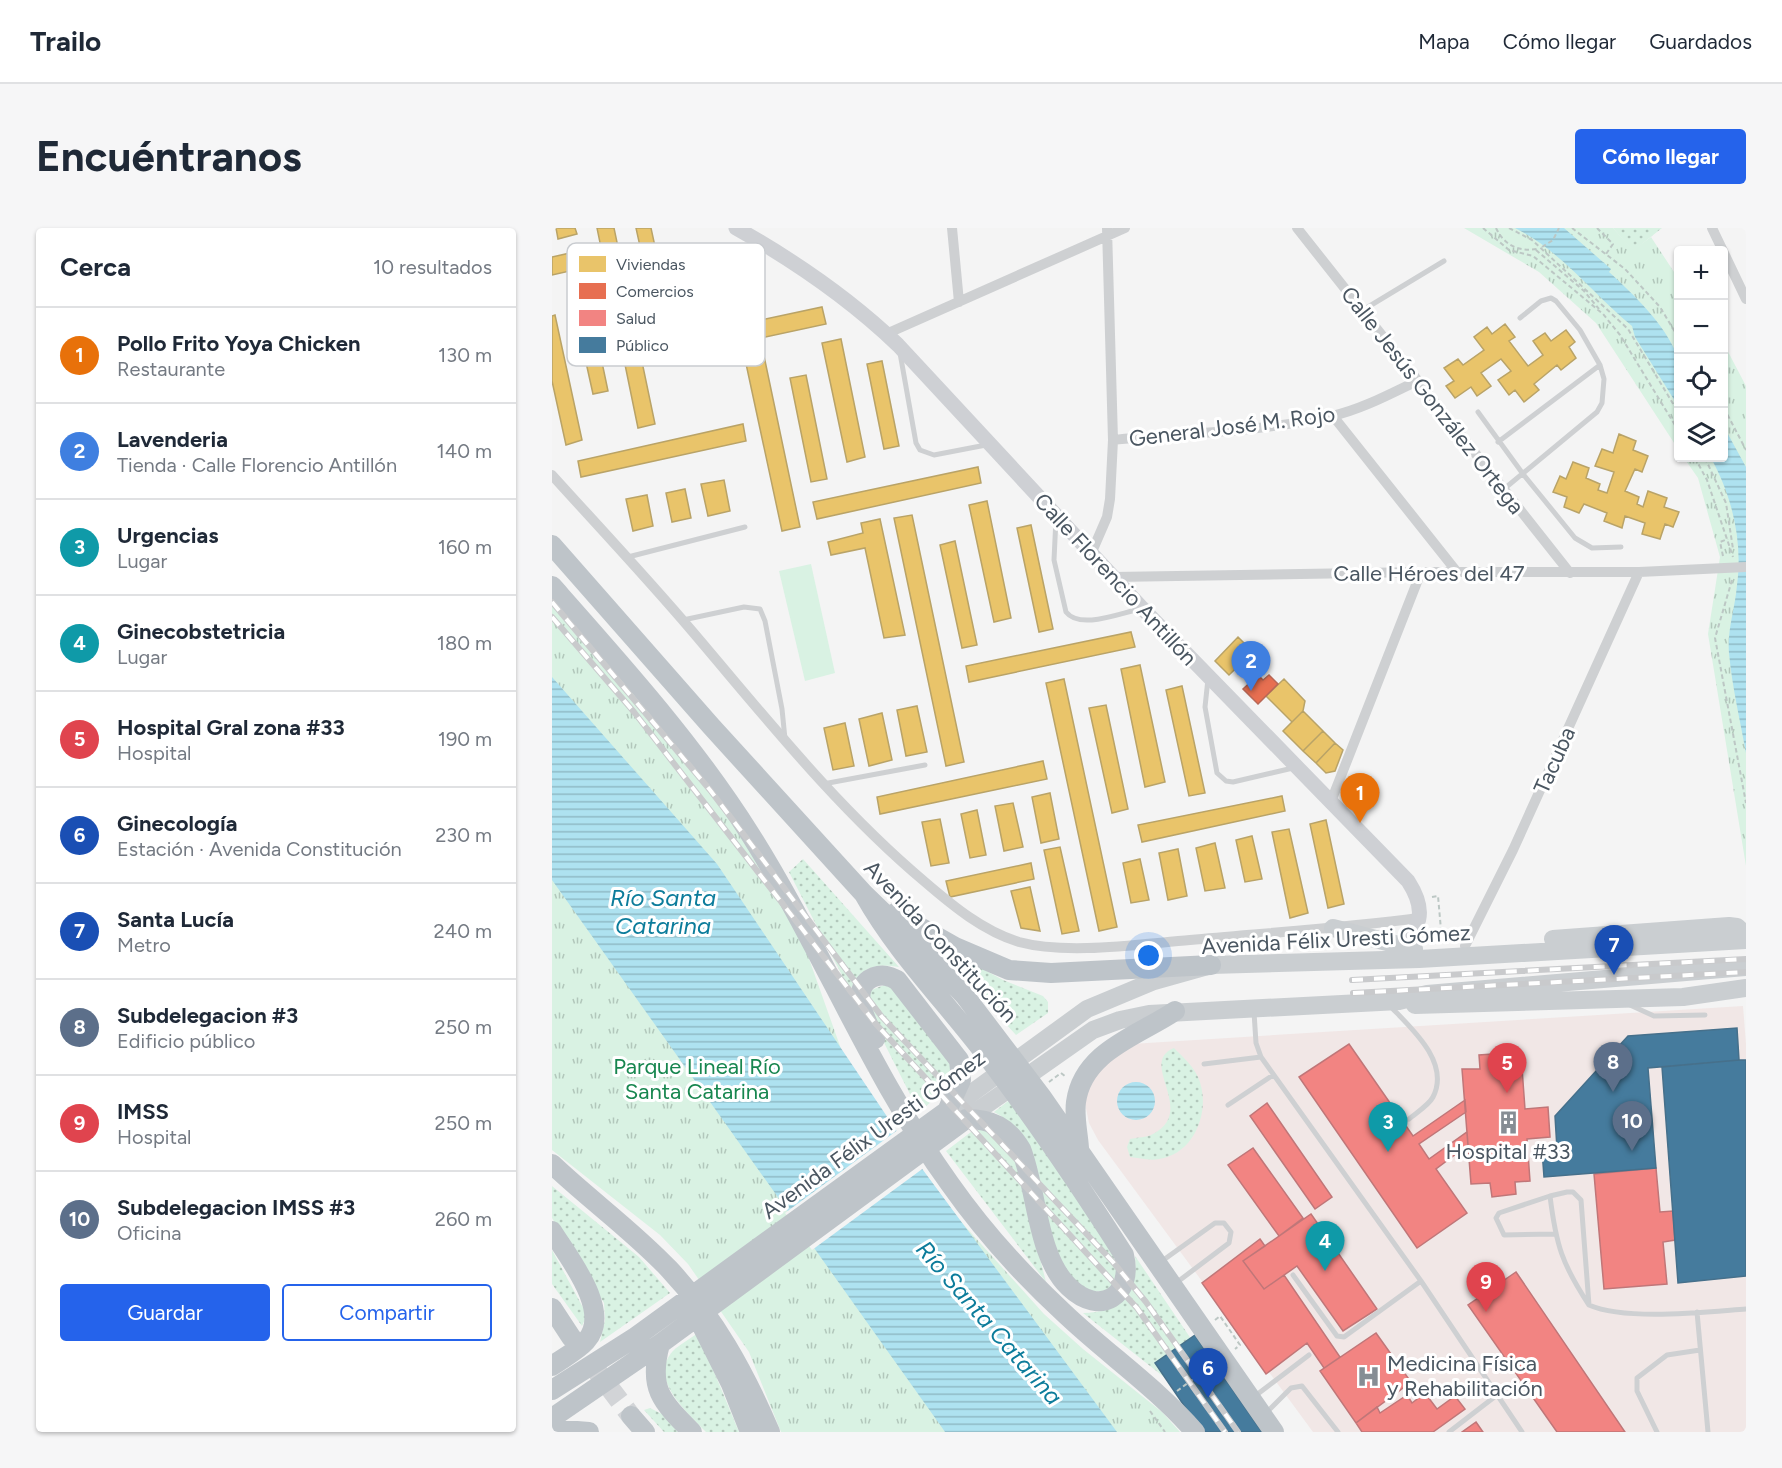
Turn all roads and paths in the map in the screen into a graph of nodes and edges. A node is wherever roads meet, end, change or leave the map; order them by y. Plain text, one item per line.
1 (736, 228) edge
2 (952, 228) edge
3 (1125, 228) edge
4 (1297, 228) edge
5 (1483, 228) edge
6 (1509, 228) edge
7 (1559, 228) edge
8 (1572, 228) edge
9 (1597, 228) edge
10 (1712, 228) edge
11 (1495, 229) edge
12 (1107, 232) edge
13 (759, 243) edge
14 (765, 247) edge
15 (1536, 250) junction
16 (1606, 254) junction
17 (1444, 261) dead end
18 (1746, 299) edge
19 (959, 302) junction
20 (1363, 310) junction
21 (1603, 314) junction
22 (1520, 318) dead end
23 (1628, 329) junction
24 (1674, 330) edge
25 (886, 334) junction
26 (1620, 335) junction
27 (898, 345) junction
28 (1600, 365) junction
29 (1417, 381) junction
30 (1676, 408) edge
31 (1478, 412) dead end
32 (1333, 416) junction
33 (1728, 416) edge
34 (1674, 423) edge
35 (1113, 440) junction
36 (1498, 442) junction
37 (991, 444) junction
38 (1746, 450) edge
39 (1697, 462) edge
40 (1707, 462) edge
41 (1522, 474) junction
42 (552, 476) edge
43 (1503, 490) junction
44 (1056, 517) junction
45 (745, 527) dead end
46 (1728, 538) junction
47 (552, 545) edge
48 (1621, 547) dead end
49 (1733, 552) junction
50 (1091, 554) junction
51 (627, 557) junction
52 (1746, 567) edge
53 (1727, 568) junction
54 (1421, 572) junction
55 (1457, 572) junction
56 (1639, 572) junction
57 (1570, 573) junction
58 (1113, 577) junction
59 (552, 586) edge
60 (1142, 608) junction
61 (683, 620) junction
62 (1208, 677) junction
63 (785, 740) junction
64 (925, 765) dead end
65 (1295, 767) junction
66 (821, 784) junction
67 (1746, 803) edge
68 (1330, 804) junction
69 (864, 894) junction
70 (1419, 918) junction
71 (1333, 928) junction
72 (1746, 935) edge
73 (1746, 940) edge
74 (1465, 946) junction
75 (1411, 951) junction
76 (1211, 965) junction
77 (1746, 967) edge
78 (1746, 988) edge
79 (1621, 999) junction
80 (1392, 1001) junction
81 (1254, 1009) junction
82 (1175, 1011) junction
83 (1705, 1015) dead end
84 (1261, 1057) junction
85 (1204, 1064) dead end
86 (1061, 1073) dead end
87 (1274, 1075) junction
88 (1069, 1080) dead end
89 (895, 1101) junction
90 (1228, 1105) dead end
91 (947, 1111) junction
92 (966, 1119) junction
93 (1409, 1119) dead end
94 (1079, 1151) junction
95 (552, 1164) edge
96 (1550, 1196) junction
97 (552, 1231) edge
98 (1555, 1234) junction
99 (1157, 1264) junction
100 (669, 1269) junction
101 (1293, 1275) dead end
102 (1421, 1281) junction
103 (1172, 1286) junction
104 (1589, 1305) junction
105 (552, 1308) edge
106 (1746, 1309) edge
107 (1697, 1312) junction
108 (1220, 1316) dead end
109 (571, 1337) tunnel mouth
110 (660, 1344) junction
111 (1700, 1350) junction
112 (1231, 1352) dead end
113 (1309, 1355) dead end
114 (1213, 1365) dead end
115 (552, 1366) edge
116 (552, 1390) edge
117 (1177, 1391) dead end
118 (1497, 1395) junction
119 (1252, 1398) junction
120 (1158, 1405) dead end
121 (1263, 1415) junction
122 (631, 1416) tunnel mouth
123 (552, 1418) edge
124 (552, 1429) edge
125 (589, 1432) edge
126 (645, 1432) edge
127 (692, 1432) edge
128 (750, 1432) edge
129 (770, 1432) edge
130 (1165, 1432) edge
131 (1196, 1432) edge
132 (1274, 1432) edge
133 (1338, 1432) edge
134 (1449, 1432) edge
135 (1522, 1432) edge
136 (1658, 1432) edge
137 (1708, 1432) edge

1 - 13 street, Calle Florencio Antillón
2 - 19 street
3 - 12 street
4 - 20 street, Calle Jesús González Ortega
5 - 21 path
6 - 23 path
7 - 15 path
8 - 16 path
9 - 16 path
10 - 18 street
11 - 15 path
12 - 19 street
12 - 35 street
14 - 25 street, Calle Florencio Antillón
15 - 21 path
16 - 24 path
17 - 20 lane
19 - 25 street
20 - 29 street, Calle Jesús González Ortega
21 - 26 path
22 - 28 lane
23 - 26 path
23 - 30 path
25 - 27 street, Calle Florencio Antillón
26 - 34 path
27 - 37 street, Calle Florencio Antillón
27 - 37 lane
28 - 36 lane
28 - 41 lane
29 - 32 street, General José M. Rojo
29 - 43 street, Calle Jesús González Ortega
31 - 36 lane
32 - 35 street, General José M. Rojo
32 - 55 street
33 - 38 path
35 - 50 street
36 - 41 lane
37 - 44 street, Calle Florencio Antillón
39 - 46 path
40 - 49 path
41 - 43 lane
41 - 48 lane
42 - 51 street
43 - 57 street, Calle Jesús González Ortega
44 - 50 street, Calle Florencio Antillón
44 - 60 lane
45 - 51 lane
46 - 49 path
46 - 53 path
47 - 69 highway, Avenida Constitución
49 - 53 path
50 - 58 street, Calle Florencio Antillón
51 - 61 street
52 - 53 street, Calle Héroes del 47
53 - 56 street, Calle Héroes del 47
53 - 67 path
54 - 55 street, Calle Héroes del 47
54 - 58 street, Calle Héroes del 47
54 - 68 street
55 - 57 street, Calle Héroes del 47
56 - 57 street, Calle Héroes del 47
56 - 74 street, Tacuba
58 - 60 street, Calle Florencio Antillón
59 - 89 highway
60 - 62 street, Calle Florencio Antillón
61 - 63 street
61 - 63 lane
62 - 65 street, Calle Florencio Antillón
62 - 65 lane
63 - 66 street
64 - 66 lane
65 - 68 street, Calle Florencio Antillón
66 - 71 street
68 - 70 street, Calle Florencio Antillón
69 - 76 highway
69 - 92 highway
69 - 94 highway, Avenida Constitución
70 - 71 street
70 - 75 street
71 - 75 main road
72 - 74 main road
73 - 75 main road, Avenida Félix Uresti Gómez
74 - 75 main road
75 - 76 main road, Avenida Félix Uresti Gómez
76 - 91 main road, Avenida Félix Uresti Gómez
77 - 80 main road, Avenida Félix Uresti Gómez
78 - 79 main road
79 - 80 main road
79 - 83 lane
80 - 81 main road, Avenida Félix Uresti Gómez
80 - 93 lane
81 - 82 main road, Avenida Félix Uresti Gómez
81 - 84 lane
82 - 92 main road, Avenida Félix Uresti Gómez
82 - 94 highway
84 - 85 lane
84 - 87 lane
86 - 88 path
87 - 90 lane
87 - 102 lane
89 - 91 highway
89 - 131 highway
91 - 116 highway, Avenida Félix Uresti Gómez
92 - 110 highway, Avenida Félix Uresti Gómez
94 - 99 highway, Avenida Constitución
95 - 100 highway
96 - 98 lane
96 - 98 lane
96 - 104 lane
97 - 115 highway
98 - 104 lane
99 - 103 highway, Avenida Constitución
99 - 103 lane
100 - 128 highway
100 - 129 highway
101 - 102 lane
102 - 118 lane
103 - 119 highway, Avenida Constitución
104 - 107 lane
105 - 109 highway
106 - 107 lane
107 - 111 lane
108 - 112 path
110 - 123 highway, Avenida Félix Uresti Gómez
110 - 127 highway
111 - 136 lane
111 - 137 lane
113 - 119 lane
114 - 117 path
118 - 134 lane
118 - 135 lane
119 - 121 highway, Avenida Constitución
120 - 130 path
121 - 132 highway, Avenida Constitución
121 - 133 lane
122 - 126 highway
124 - 125 highway

